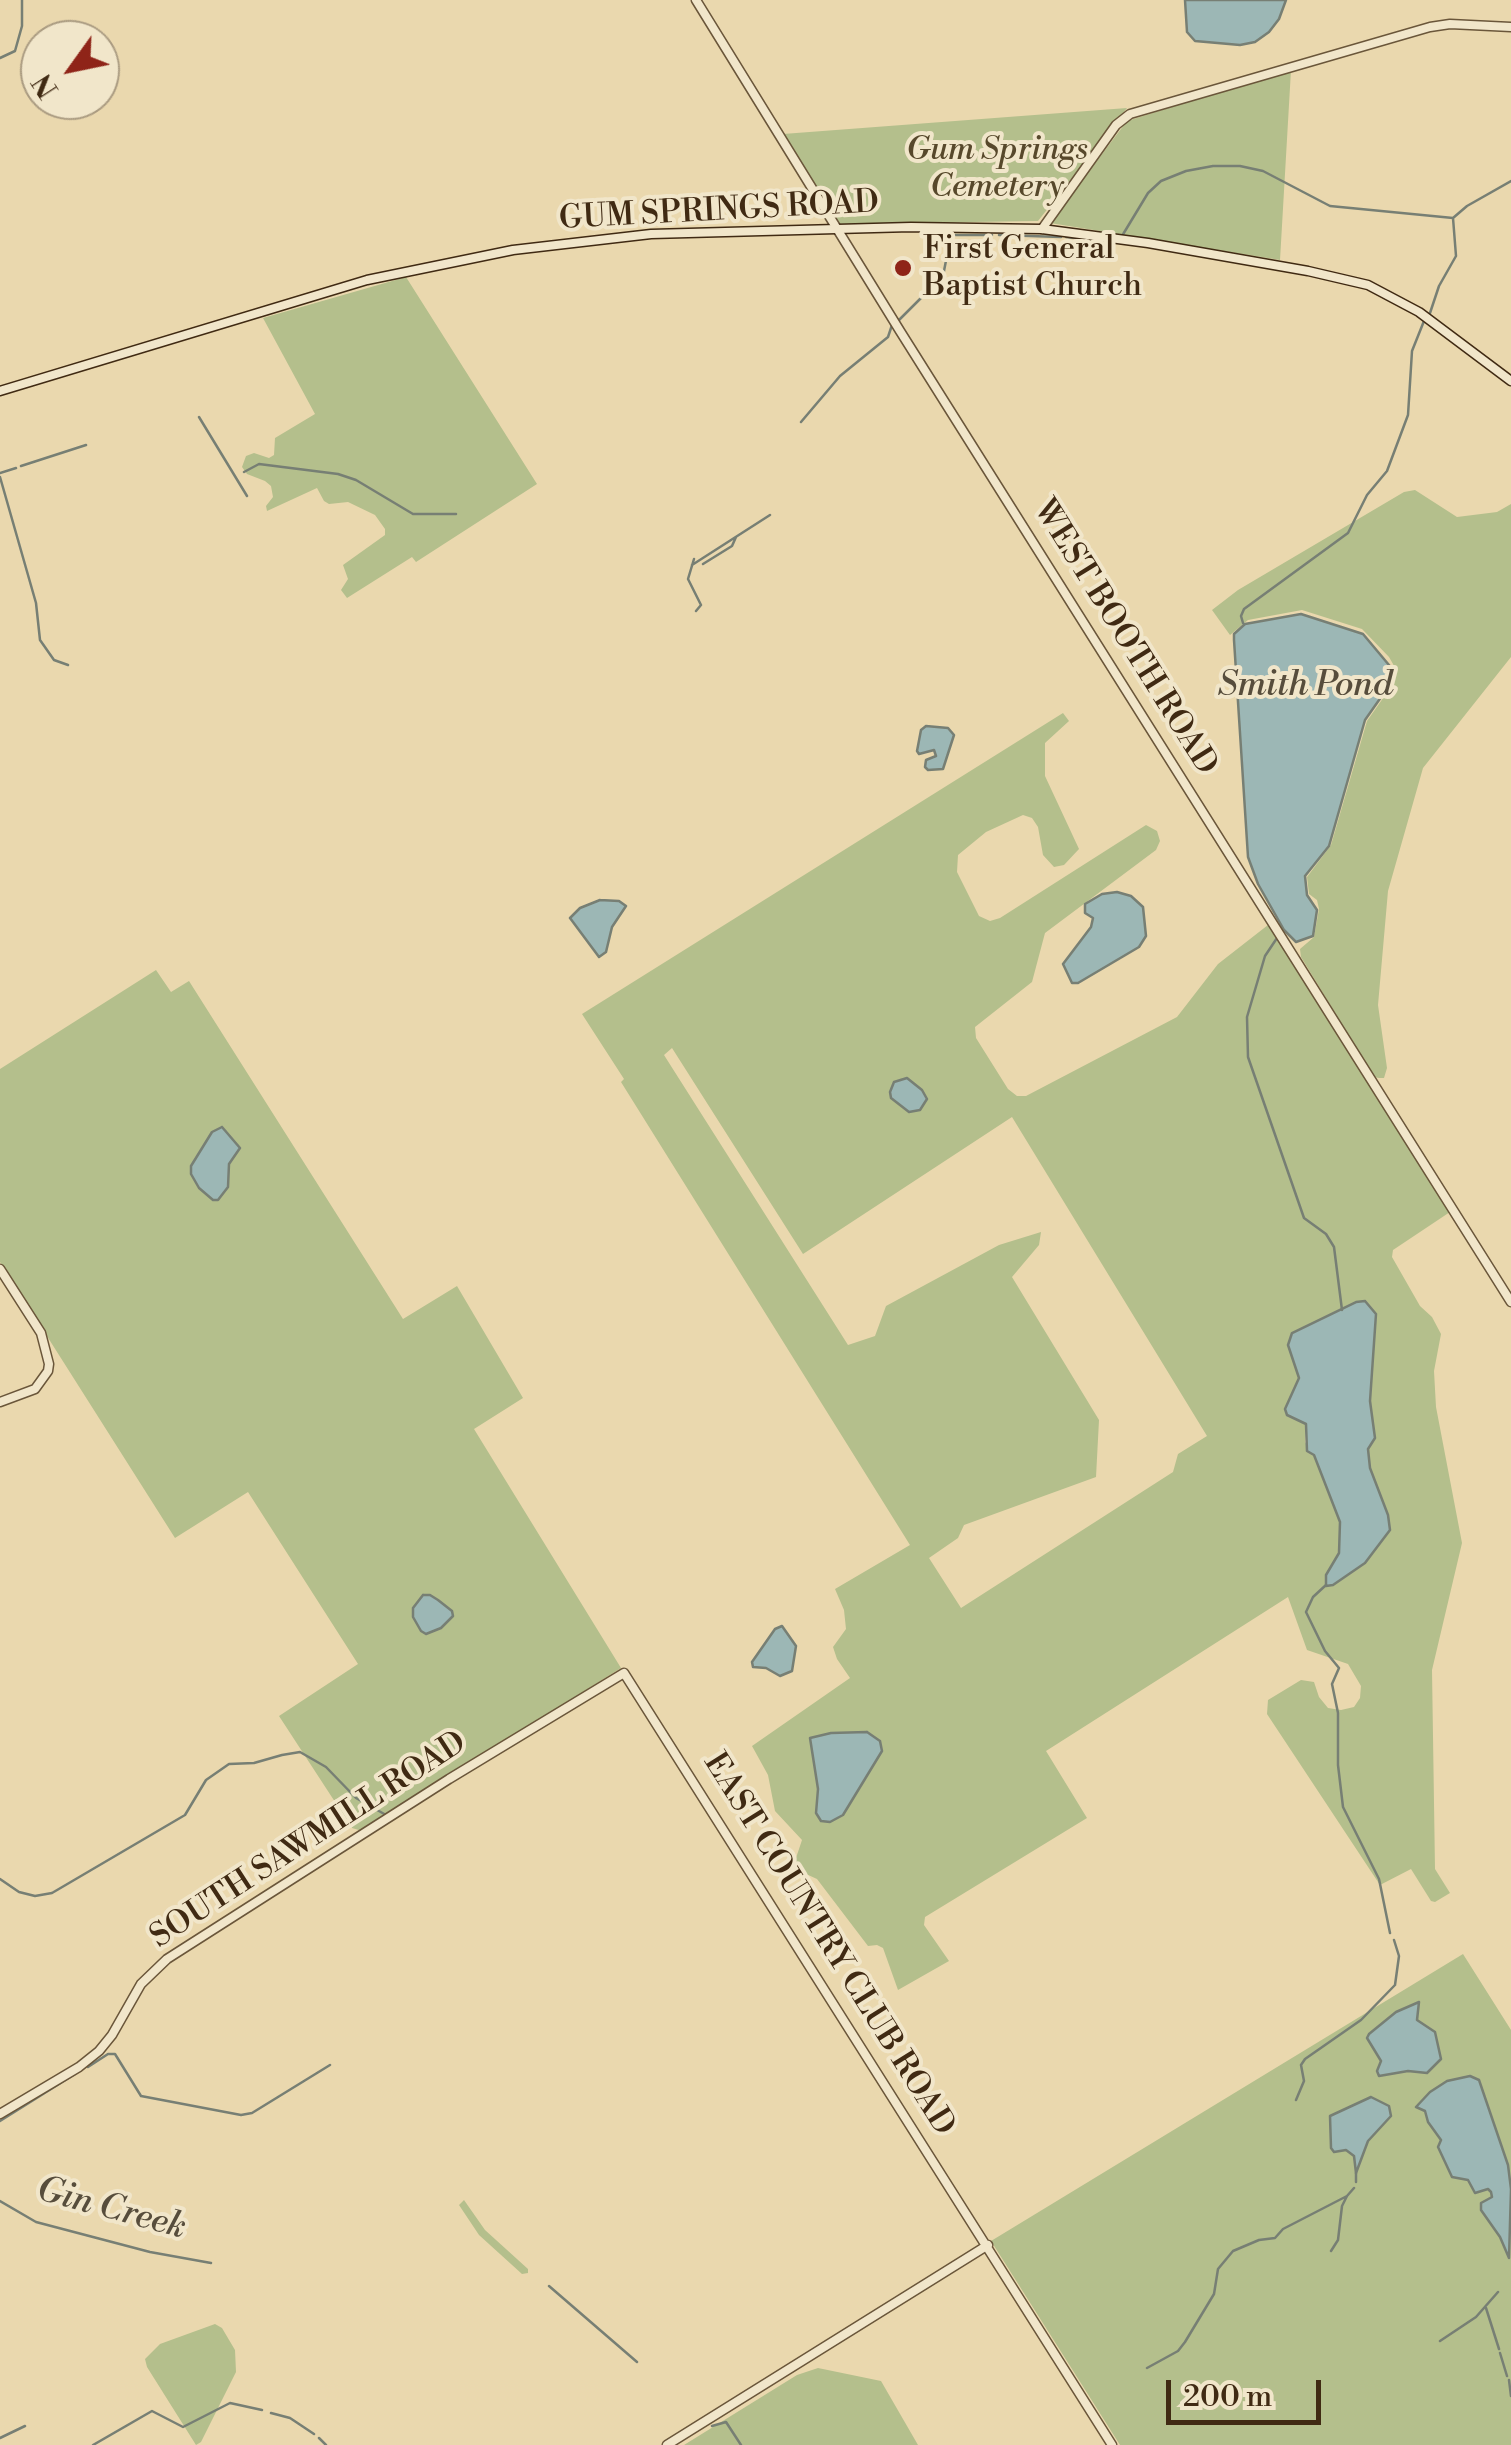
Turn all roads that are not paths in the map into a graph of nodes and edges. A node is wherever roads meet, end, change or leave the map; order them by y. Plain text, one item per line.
1 (696, 0) edge
2 (1511, 27) edge
3 (1042, 228) junction
4 (838, 229) junction
5 (1511, 381) edge
6 (0, 391) edge
7 (0, 1269) edge
8 (1511, 1302) edge
9 (0, 1402) edge
10 (624, 1673) joint
11 (0, 2114) edge
12 (988, 2246) junction
13 (667, 2445) edge
14 (1112, 2445) edge

1 - 4 street, WEST BOOTH ROAD
2 - 3 street
3 - 4 street, GUM SPRINGS ROAD
3 - 5 street, GUM SPRINGS ROAD
4 - 6 street, GUM SPRINGS ROAD
4 - 8 street, WEST BOOTH ROAD
7 - 9 street
10 - 11 street, SOUTH SAWMILL ROAD
10 - 12 street, EAST COUNTRY CLUB ROAD
12 - 13 street
12 - 14 street, EAST COUNTRY CLUB ROAD

